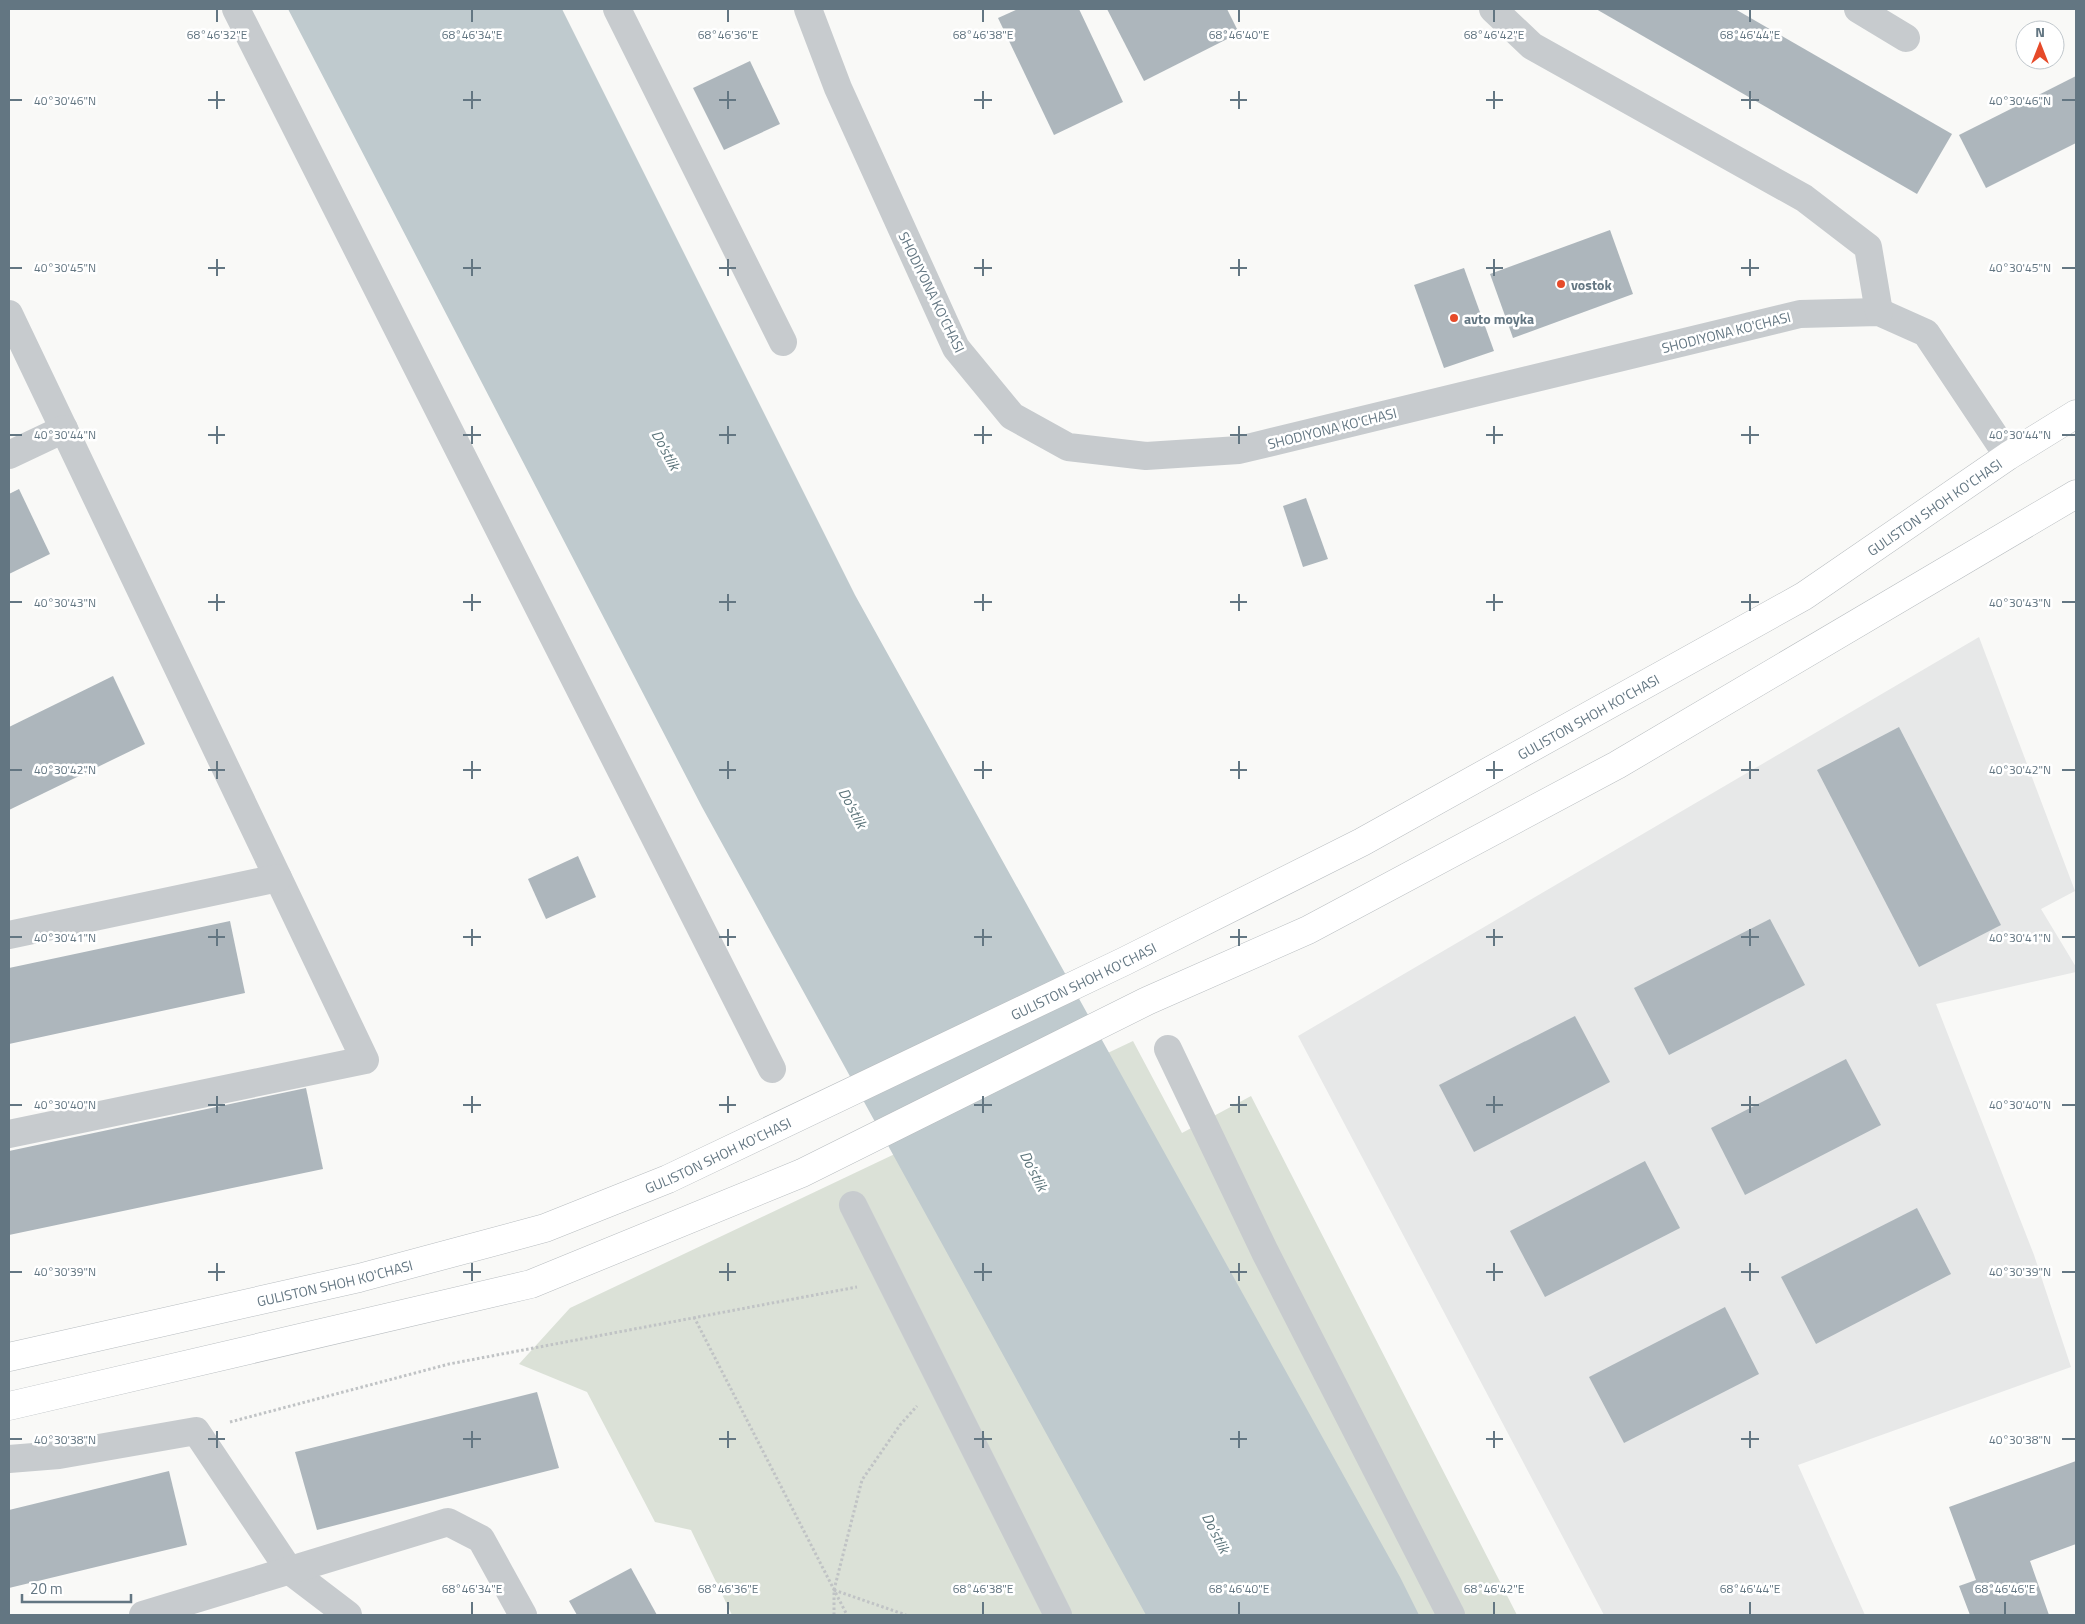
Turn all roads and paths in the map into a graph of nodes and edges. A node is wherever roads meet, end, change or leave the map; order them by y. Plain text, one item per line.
1 (236, 9) edge
2 (617, 9) edge
3 (808, 9) edge
4 (1493, 9) edge
5 (1858, 9) edge
6 (1906, 38) dead end
7 (1879, 312) junction
8 (9, 314) edge
9 (782, 342) dead end
10 (2076, 414) edge
11 (64, 429) junction
12 (9, 455) edge
13 (2008, 456) junction
14 (2076, 494) edge
15 (278, 878) junction
16 (9, 935) edge
17 (1168, 1049) dead end
18 (772, 1069) dead end
19 (9, 1134) edge
20 (853, 1205) dead end
21 (890, 1280) junction
22 (694, 1318) junction
23 (9, 1357) edge
24 (940, 1380) junction
25 (9, 1406) edge
26 (196, 1431) junction
27 (9, 1459) edge
28 (289, 1570) junction
29 (834, 1590) junction
30 (142, 1615) edge
31 (348, 1615) edge
32 (523, 1615) edge
33 (834, 1615) edge
34 (846, 1615) edge
35 (906, 1615) edge
36 (1058, 1615) edge
37 (1451, 1615) edge

1 - 18 street
2 - 9 street
3 - 7 street, SHODIYONA KO'CHASI
4 - 7 street
5 - 6 street
7 - 13 street, SHODIYONA KO'CHASI
8 - 11 street
10 - 13 main road, GULISTON SHOH KO'CHASI
11 - 12 street
11 - 15 street
13 - 23 main road, GULISTON SHOH KO'CHASI
14 - 25 main road
15 - 16 street
15 - 19 street
17 - 37 street
20 - 21 street
21 - 22 path
21 - 24 street
22 - 26 path
22 - 29 path
24 - 29 path
24 - 36 street
26 - 27 street
26 - 28 street
28 - 30 street
28 - 31 street
28 - 32 street
29 - 33 path
29 - 34 path
29 - 35 path

